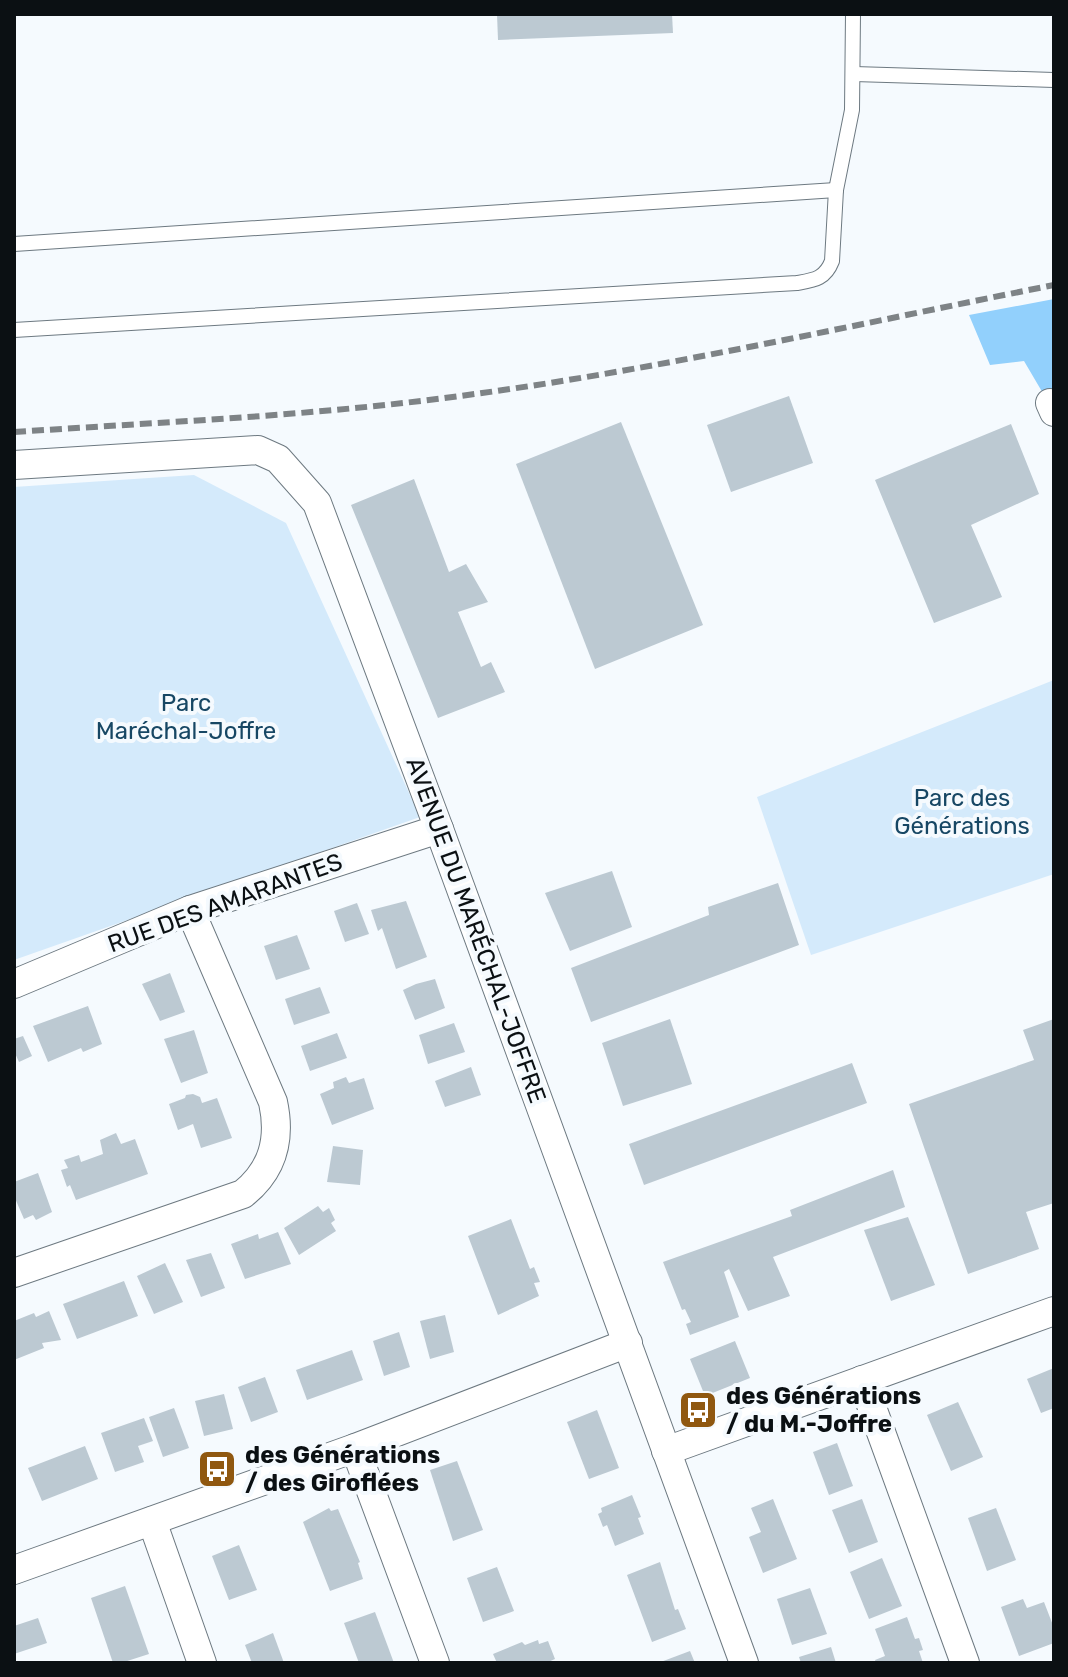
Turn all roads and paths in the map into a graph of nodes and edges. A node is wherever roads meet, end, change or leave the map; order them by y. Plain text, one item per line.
1 (853, 14) edge
2 (854, 74) junction
3 (1054, 80) edge
4 (836, 190) junction
5 (14, 244) edge
6 (14, 330) edge
7 (14, 465) edge
8 (439, 829) junction
9 (190, 910) junction
10 (14, 984) edge
11 (14, 1273) edge
12 (1054, 1311) edge
13 (628, 1343) junction
14 (862, 1380) junction
15 (355, 1448) junction
16 (666, 1451) junction
17 (152, 1521) junction
18 (14, 1570) edge
19 (202, 1663) edge
20 (435, 1663) edge
21 (744, 1663) edge
22 (965, 1663) edge

1 - 2 lane
2 - 3 lane
2 - 4 lane
4 - 5 lane
4 - 6 lane
7 - 8 street, AVENUE DU MARÉCHAL-JOFFRE
8 - 9 street, RUE DES AMARANTES
8 - 13 street, AVENUE DU MARÉCHAL-JOFFRE
9 - 10 street, RUE DES AMARANTES
9 - 11 street
12 - 14 street
13 - 15 street
13 - 16 street, AVENUE DU MARÉCHAL-JOFFRE
14 - 16 street
14 - 22 street
15 - 17 street
15 - 20 street
16 - 21 street, AVENUE DU MARÉCHAL-JOFFRE
17 - 18 street
17 - 19 street

